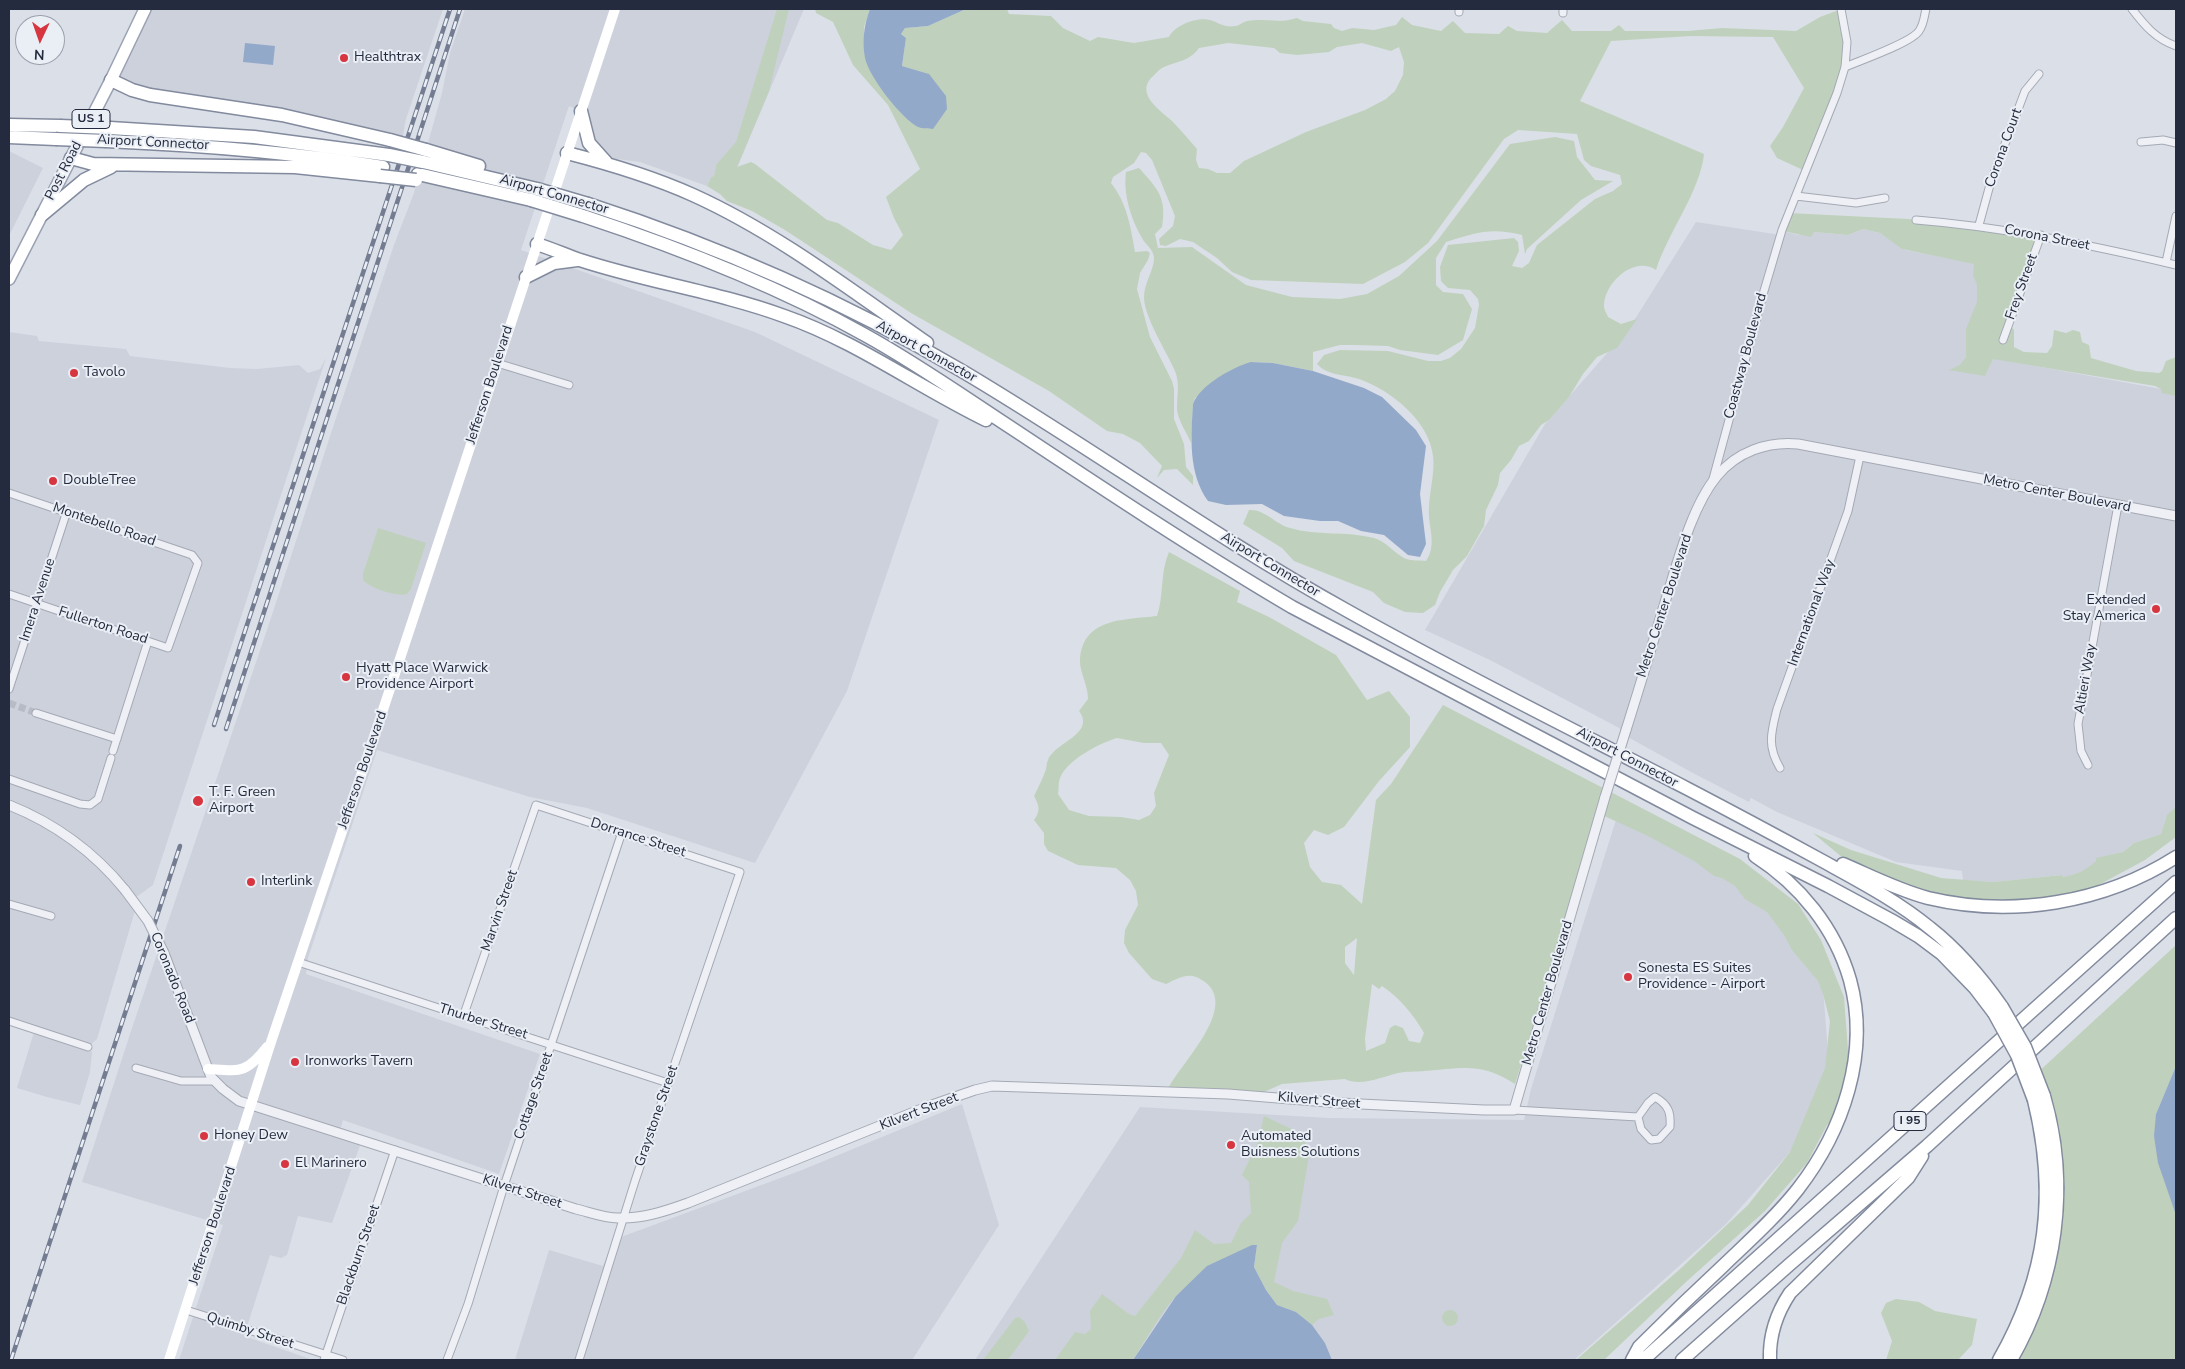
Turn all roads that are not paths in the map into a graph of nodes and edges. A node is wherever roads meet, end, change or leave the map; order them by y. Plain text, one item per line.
1 (145, 9) edge
2 (615, 9) edge
3 (1841, 9) edge
4 (1926, 9) edge
5 (2132, 9) edge
6 (2176, 46) edge
7 (1845, 67) junction
8 (2039, 74) dead end
9 (111, 80) junction
10 (581, 111) junction
11 (9, 123) edge
12 (9, 137) edge
13 (2141, 142) dead end
14 (2176, 143) edge
15 (567, 153) junction
16 (425, 156) junction
17 (71, 158) junction
18 (116, 165) junction
19 (610, 165) junction
20 (381, 171) junction
21 (532, 192) junction
22 (1796, 196) junction
23 (1885, 198) dead end
24 (586, 210) junction
25 (42, 215) junction
26 (2176, 216) edge
27 (1916, 220) dead end
28 (1979, 225) junction
29 (2040, 235) junction
30 (537, 244) junction
31 (580, 260) junction
32 (2166, 262) junction
33 (2176, 265) edge
34 (526, 277) junction
35 (9, 279) edge
36 (2003, 340) dead end
37 (497, 363) junction
38 (569, 385) dead end
39 (988, 387) junction
40 (1035, 444) junction
41 (1860, 456) junction
42 (1712, 483) junction
43 (9, 493) edge
44 (2118, 505) junction
45 (67, 511) junction
46 (2176, 516) edge
47 (9, 594) edge
48 (36, 604) junction
49 (148, 640) junction
50 (168, 648) joint
51 (9, 689) edge
52 (36, 712) tunnel mouth
53 (117, 739) junction
54 (2088, 765) dead end
55 (1780, 768) dead end
56 (9, 779) edge
57 (9, 805) edge
58 (536, 806) joint
59 (1693, 818) junction
60 (1757, 826) junction
61 (622, 832) junction
62 (2176, 857) edge
63 (740, 872) joint
64 (2176, 882) edge
65 (9, 904) edge
66 (51, 916) dead end
67 (2176, 918) edge
68 (298, 962) junction
69 (1998, 1010) junction
70 (463, 1017) junction
71 (9, 1020) edge
72 (271, 1042) junction
73 (552, 1044) junction
74 (88, 1047) dead end
75 (136, 1068) dead end
76 (208, 1069) junction
77 (215, 1082) junction
78 (668, 1083) junction
79 (2039, 1098) junction
80 (250, 1106) junction
81 (1514, 1110) junction
82 (1638, 1117) junction
83 (1927, 1146) junction
84 (395, 1150) junction
85 (504, 1186) junction
86 (624, 1218) junction
87 (186, 1310) junction
88 (325, 1358) edge
89 (169, 1360) edge
90 (343, 1360) edge
91 (447, 1360) edge
92 (579, 1360) edge
93 (1632, 1360) edge
94 (1643, 1360) edge
95 (1682, 1360) edge
96 (1770, 1360) edge
97 (1998, 1360) edge
98 (2011, 1360) edge

1 - 9 main road, Post Road / US 1
2 - 10 main road, Jefferson Boulevard
3 - 7 street, Coastway Boulevard
4 - 7 street
5 - 6 street
7 - 22 street, Coastway Boulevard
8 - 28 street, Corona Court
9 - 16 highway, bridge
9 - 17 main road, Post Road / US 1
10 - 15 main road, Jefferson Boulevard
10 - 19 highway
11 - 16 highway, Airport Connector, bridge
12 - 20 highway, Airport Connector, bridge
13 - 14 street
15 - 19 highway
15 - 30 main road, Jefferson Boulevard
16 - 21 highway
17 - 18 highway
17 - 25 main road, Post Road / US 1
18 - 20 highway
18 - 25 highway
19 - 39 highway
20 - 21 highway, Airport Connector
21 - 24 highway, Airport Connector, bridge
22 - 23 street
22 - 42 street, Coastway Boulevard
24 - 39 highway, Airport Connector
24 - 40 highway, Airport Connector
25 - 35 main road, Post Road / US 1
26 - 32 street
27 - 28 street, Corona Street
28 - 29 street, Corona Street
29 - 32 street, Corona Street
29 - 36 street, Frey Street
30 - 31 highway
30 - 34 main road, Jefferson Boulevard
31 - 34 highway
31 - 40 highway
32 - 33 street, Corona Street
34 - 37 main road, Jefferson Boulevard
37 - 38 street
37 - 68 main road, Jefferson Boulevard
39 - 60 highway, Airport Connector
40 - 59 highway, Airport Connector
41 - 42 street, Metro Center Boulevard
41 - 44 street, Metro Center Boulevard
41 - 55 street, International Way
42 - 81 street, Metro Center Boulevard, bridge
43 - 45 street, Montebello Road
44 - 46 street, Metro Center Boulevard
44 - 54 street, Altieri Way
45 - 48 street, Imera Avenue
45 - 50 street, Montebello Road
47 - 48 street, Fullerton Road
48 - 49 street, Fullerton Road
48 - 51 street, Imera Avenue
49 - 50 street, Fullerton Road
49 - 53 street
52 - 53 street
53 - 56 street
57 - 76 street, Coronado Road, bridge
58 - 61 street, Dorrance Street
58 - 70 street, Marvin Street
59 - 69 highway
59 - 93 highway
60 - 62 highway
60 - 69 highway
61 - 63 street, Dorrance Street
61 - 73 street, Cottage Street
63 - 78 street, Graystone Street
64 - 94 highway, I 95
65 - 66 street
67 - 83 highway, I 95
68 - 70 street, Thurber Street
68 - 72 main road, Jefferson Boulevard
69 - 79 highway, bridge
70 - 73 street, Thurber Street
71 - 74 street
72 - 76 main road
72 - 80 main road, Jefferson Boulevard
73 - 78 street, Thurber Street
73 - 85 street, Cottage Street
75 - 77 street
76 - 77 street, Coronado Road
77 - 80 street, Coronado Road
78 - 86 street, Graystone Street
79 - 97 highway
79 - 98 highway
80 - 84 street, Kilvert Street
80 - 87 main road, Jefferson Boulevard
81 - 82 street, Kilvert Street
81 - 86 street, Kilvert Street
82 - 82 street
83 - 95 highway, I 95
83 - 96 highway
84 - 85 street, Kilvert Street
84 - 88 street, Blackburn Street
85 - 86 street, Kilvert Street
85 - 91 street, Cottage Street
86 - 92 street, Graystone Street
87 - 88 street, Quimby Street
87 - 89 main road, Jefferson Boulevard
88 - 90 street, Quimby Street

